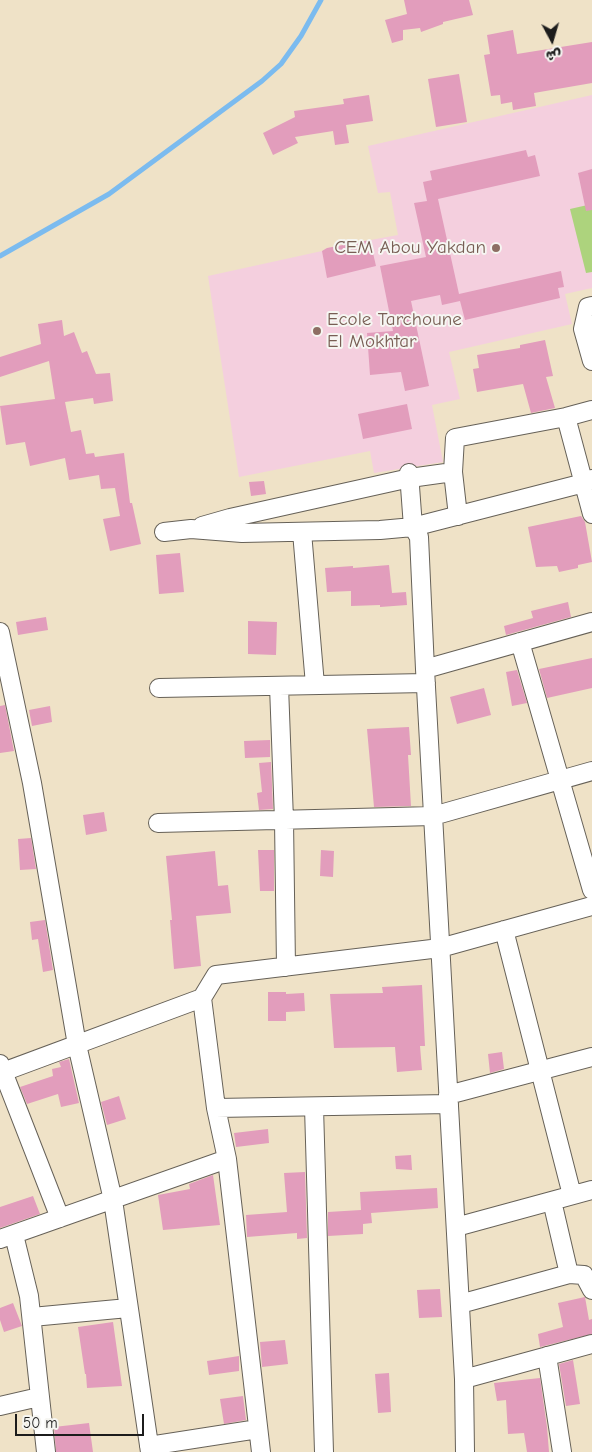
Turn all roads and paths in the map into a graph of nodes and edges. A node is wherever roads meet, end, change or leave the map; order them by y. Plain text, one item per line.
1 (592, 306) edge
2 (592, 361) edge
3 (592, 410) edge
4 (566, 417) junction
5 (454, 472) junction
6 (410, 475) junction
7 (588, 481) edge
8 (592, 514) edge
9 (458, 516) junction
10 (413, 527) junction
11 (190, 529) junction
12 (164, 532) dead end
13 (302, 532) junction
14 (592, 622) edge
15 (0, 632) edge
16 (520, 642) junction
17 (425, 676) junction
18 (315, 685) junction
19 (279, 686) junction
20 (159, 688) dead end
21 (592, 771) edge
22 (560, 780) junction
23 (433, 816) junction
24 (284, 820) junction
25 (158, 823) dead end
26 (592, 890) edge
27 (592, 906) edge
28 (504, 930) junction
29 (440, 948) junction
30 (286, 966) junction
31 (202, 998) junction
32 (77, 1044) junction
33 (592, 1057) edge
34 (1, 1070) edge
35 (541, 1071) junction
36 (449, 1100) junction
37 (314, 1107) junction
38 (216, 1108) junction
39 (227, 1159) junction
40 (592, 1190) edge
41 (572, 1195) junction
42 (113, 1200) junction
43 (552, 1201) junction
44 (60, 1218) junction
45 (456, 1227) junction
46 (7, 1237) edge
47 (569, 1274) junction
48 (592, 1290) edge
49 (460, 1304) junction
50 (128, 1308) junction
51 (32, 1316) junction
52 (592, 1344) edge
53 (547, 1356) junction
54 (464, 1379) junction
55 (39, 1397) junction
56 (0, 1406) edge
57 (258, 1429) junction
58 (150, 1449) edge
59 (46, 1452) edge
60 (261, 1452) edge
61 (324, 1452) edge
62 (465, 1452) edge
63 (562, 1452) edge

1 - 2 street
3 - 4 street
4 - 5 street
4 - 7 street
5 - 6 street
5 - 9 street
6 - 10 street
6 - 11 street
7 - 8 street
7 - 9 street
9 - 10 street
10 - 13 street
10 - 17 street
11 - 12 street
11 - 13 street
13 - 18 street
14 - 16 street
15 - 32 street
16 - 17 street
16 - 22 street
17 - 18 street
17 - 23 street
18 - 19 street
19 - 20 street
19 - 24 street
21 - 22 street
22 - 23 street
22 - 26 street
23 - 24 street
23 - 29 street
24 - 25 street
24 - 30 street
27 - 28 street
28 - 29 street
28 - 35 street
29 - 30 street
29 - 36 street
30 - 31 street
31 - 32 street
31 - 38 street
32 - 34 street
32 - 42 street
33 - 35 street
34 - 44 street
35 - 36 street
35 - 41 street
36 - 37 street
36 - 45 street
37 - 38 street
37 - 61 street
38 - 39 street
39 - 42 street
39 - 57 street
40 - 41 street
41 - 43 street
42 - 44 street
42 - 50 street
43 - 45 street
43 - 47 street
44 - 46 street
45 - 49 street
46 - 51 street
47 - 48 street
47 - 49 street
49 - 54 street
50 - 51 street
50 - 58 street
51 - 55 street
52 - 53 street
53 - 54 street
53 - 63 street
54 - 62 street
55 - 56 street
55 - 59 street
57 - 58 street
57 - 60 street

